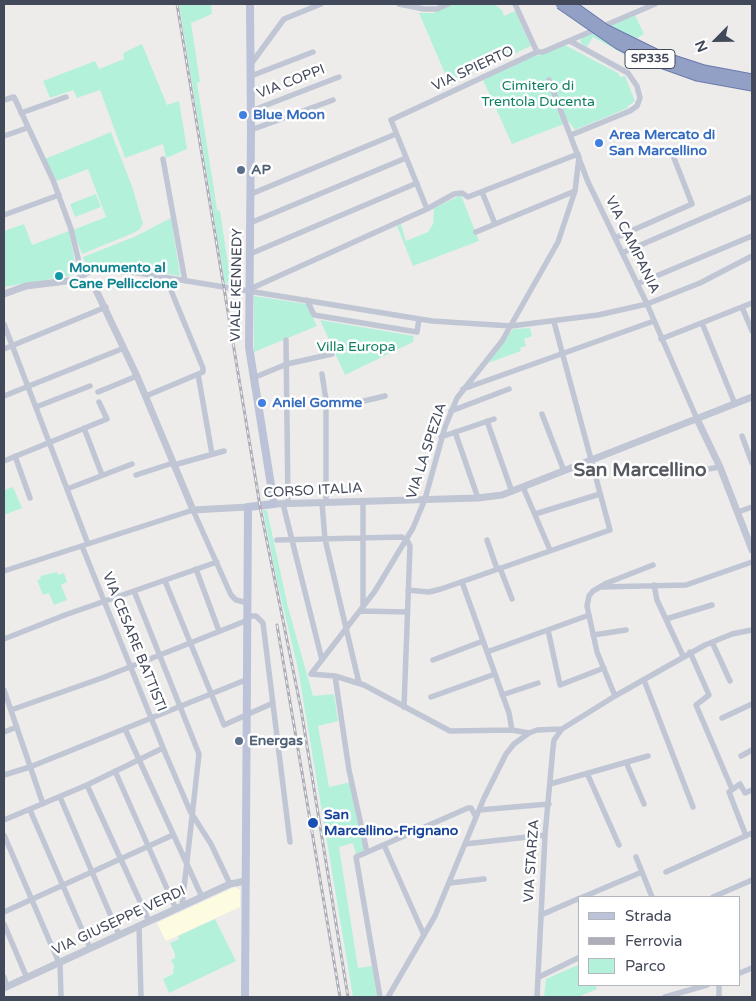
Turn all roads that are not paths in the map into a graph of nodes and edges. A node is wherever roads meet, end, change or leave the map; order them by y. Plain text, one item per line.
1 (250, 4) edge
2 (321, 4) edge
3 (399, 4) edge
4 (448, 4) edge
5 (515, 4) edge
6 (560, 4) edge
7 (570, 4) edge
8 (655, 4) edge
9 (570, 40) junction
10 (313, 52) dead end
11 (537, 52) junction
12 (251, 64) junction
13 (251, 76) junction
14 (339, 77) dead end
15 (752, 79) edge
16 (549, 80) dead end
17 (752, 86) edge
18 (66, 97) dead end
19 (4, 100) edge
20 (333, 100) dead end
21 (251, 111) junction
22 (21, 112) junction
23 (27, 128) junction
24 (251, 130) junction
25 (396, 134) junction
26 (570, 135) junction
27 (4, 136) edge
28 (578, 156) junction
29 (406, 158) junction
30 (674, 158) dead end
31 (164, 159) dead end
32 (584, 171) junction
33 (577, 175) junction
34 (417, 182) junction
35 (575, 191) junction
36 (482, 192) junction
37 (251, 194) junction
38 (59, 195) junction
39 (752, 197) edge
40 (427, 209) junction
41 (4, 215) edge
42 (250, 223) junction
43 (495, 224) junction
44 (476, 232) dead end
45 (752, 236) edge
46 (615, 238) junction
47 (622, 253) junction
48 (250, 254) junction
49 (752, 256) edge
50 (82, 275) junction
51 (75, 280) junction
52 (184, 280) junction
53 (637, 284) junction
54 (170, 288) dead end
55 (250, 290) junction
56 (4, 294) edge
57 (307, 300) junction
58 (752, 303) edge
59 (646, 304) junction
60 (106, 307) junction
61 (742, 307) junction
62 (419, 319) junction
63 (654, 321) junction
64 (554, 322) junction
65 (702, 322) junction
66 (4, 324) edge
67 (511, 326) junction
68 (752, 331) edge
69 (661, 338) junction
70 (286, 340) dead end
71 (12, 346) junction
72 (124, 348) junction
73 (4, 350) edge
74 (332, 354) dead end
75 (562, 354) junction
76 (287, 364) junction
77 (198, 374) junction
78 (322, 374) dead end
79 (137, 376) junction
80 (253, 378) junction
81 (28, 386) junction
82 (90, 386) dead end
83 (463, 389) junction
84 (509, 389) dead end
85 (98, 392) dead end
86 (4, 396) edge
87 (146, 396) junction
88 (385, 396) dead end
89 (752, 397) edge
90 (326, 400) junction
91 (99, 402) dead end
92 (735, 404) junction
93 (36, 407) junction
94 (451, 412) junction
95 (542, 414) dead end
96 (697, 419) junction
97 (84, 428) junction
98 (455, 432) junction
99 (742, 436) dead end
100 (441, 437) junction
101 (50, 441) junction
102 (224, 451) dead end
103 (212, 454) junction
104 (15, 456) junction
105 (591, 460) junction
106 (4, 461) edge
107 (752, 463) edge
108 (132, 464) dead end
109 (173, 464) junction
110 (720, 467) junction
111 (564, 471) junction
112 (102, 475) junction
113 (136, 476) dead end
114 (667, 476) dead end
115 (523, 487) junction
116 (67, 488) junction
117 (512, 492) junction
118 (600, 494) junction
119 (30, 498) dead end
120 (478, 498) junction
121 (424, 499) junction
122 (363, 501) junction
123 (324, 502) junction
124 (274, 504) junction
125 (286, 504) junction
126 (248, 507) junction
127 (752, 507) edge
128 (193, 510) junction
129 (738, 512) junction
130 (535, 514) junction
131 (364, 538) junction
132 (292, 539) junction
133 (325, 539) junction
134 (277, 540) dead end
135 (407, 540) junction
136 (487, 540) dead end
137 (85, 545) junction
138 (550, 550) junction
139 (752, 550) edge
140 (217, 562) junction
141 (752, 562) edge
142 (654, 565) dead end
143 (499, 568) junction
144 (196, 569) junction
145 (4, 571) edge
146 (165, 581) junction
147 (462, 582) junction
148 (654, 585) junction
149 (599, 587) junction
150 (408, 590) junction
151 (134, 591) junction
152 (512, 599) dead end
153 (103, 602) junction
154 (248, 603) junction
155 (712, 605) dead end
156 (362, 609) junction
157 (408, 612) junction
158 (589, 615) junction
159 (248, 618) junction
160 (666, 620) junction
161 (548, 630) junction
162 (626, 630) dead end
163 (752, 630) edge
164 (218, 631) junction
165 (346, 631) junction
166 (593, 635) junction
167 (4, 639) edge
168 (483, 641) junction
169 (191, 642) junction
170 (712, 642) junction
171 (487, 652) junction
172 (690, 652) junction
173 (160, 654) junction
174 (683, 656) junction
175 (322, 660) junction
176 (432, 660) dead end
177 (130, 667) junction
178 (604, 668) junction
179 (495, 674) junction
180 (335, 676) junction
181 (248, 679) junction
182 (644, 680) junction
183 (730, 681) dead end
184 (359, 683) junction
185 (538, 683) dead end
186 (4, 690) edge
187 (212, 694) junction
188 (502, 695) junction
189 (615, 696) junction
190 (430, 697) dead end
191 (273, 703) junction
192 (752, 704) edge
193 (181, 707) junction
194 (404, 707) junction
195 (11, 710) junction
196 (247, 715) junction
197 (722, 718) dead end
198 (151, 719) junction
199 (17, 727) junction
200 (125, 729) junction
201 (562, 729) junction
202 (512, 730) junction
203 (4, 732) edge
204 (529, 733) junction
205 (163, 748) junction
206 (752, 750) edge
207 (648, 756) dead end
208 (741, 756) dead end
209 (138, 759) junction
210 (626, 762) junction
211 (30, 767) junction
212 (115, 771) junction
213 (587, 773) junction
214 (4, 775) edge
215 (550, 784) junction
216 (87, 785) junction
217 (732, 789) junction
218 (752, 790) edge
219 (60, 797) junction
220 (44, 804) junction
221 (549, 804) junction
222 (644, 804) dead end
223 (693, 807) dead end
224 (30, 810) junction
225 (479, 810) junction
226 (192, 815) junction
227 (476, 817) junction
228 (4, 820) edge
229 (4, 834) edge
230 (173, 835) junction
231 (544, 835) junction
232 (749, 835) edge
233 (290, 842) dead end
234 (465, 844) junction
235 (384, 845) junction
236 (619, 845) dead end
237 (149, 846) junction
238 (368, 852) junction
239 (636, 857) dead end
240 (121, 859) junction
241 (187, 865) junction
242 (92, 872) junction
243 (642, 872) junction
244 (666, 872) dead end
245 (484, 879) dead end
246 (752, 880) edge
247 (246, 881) junction
248 (450, 883) junction
249 (230, 884) junction
250 (63, 885) junction
251 (586, 896) edge
252 (652, 896) edge
253 (718, 896) edge
254 (202, 897) junction
255 (31, 899) junction
256 (578, 899) edge
257 (179, 907) junction
258 (4, 912) edge
259 (541, 915) junction
260 (149, 921) junction
261 (4, 924) edge
262 (139, 926) junction
263 (118, 935) junction
264 (424, 935) junction
265 (90, 948) junction
266 (578, 958) edge
267 (60, 962) junction
268 (4, 977) edge
269 (539, 977) junction
270 (27, 978) junction
271 (704, 986) edge
272 (6, 987) edge
273 (61, 997) edge
274 (141, 997) edge
275 (245, 997) edge
276 (380, 997) edge
277 (388, 997) edge
278 (537, 997) edge
279 (665, 997) edge

1 - 12 main road, VIALE KENNEDY
2 - 12 street
3 - 4 street
5 - 11 street
6 - 17 highway, SP335, bridge
7 - 15 highway, SP335, bridge
8 - 9 street, VIA SPIERTO
9 - 11 street, VIA SPIERTO
9 - 26 street
10 - 13 street
11 - 25 street, VIA SPIERTO
12 - 13 main road, VIALE KENNEDY
13 - 21 main road, VIALE KENNEDY
14 - 21 street, VIA COPPI
16 - 26 street, VIA CAMPANIA
18 - 22 street
19 - 22 street
20 - 24 street
21 - 24 main road, VIALE KENNEDY
22 - 23 street
23 - 27 street
23 - 38 street
24 - 37 main road, VIALE KENNEDY
25 - 29 street
25 - 37 street
26 - 28 street, VIA CAMPANIA
28 - 32 street, VIA CAMPANIA
28 - 33 street, VIA LA SPEZIA
28 - 36 street
29 - 34 street
29 - 42 street
30 - 46 street
31 - 52 street
32 - 33 street
32 - 46 street, VIA CAMPANIA
33 - 35 street, VIA LA SPEZIA
34 - 40 street
34 - 48 street
35 - 43 street
35 - 67 street, VIA LA SPEZIA
36 - 40 street
36 - 43 street
37 - 42 main road, VIALE KENNEDY
38 - 41 street
38 - 50 street
39 - 47 street
40 - 55 street
42 - 48 main road, VIALE KENNEDY
43 - 44 street
45 - 53 street
46 - 47 street, VIA CAMPANIA
47 - 53 street, VIA CAMPANIA
48 - 55 main road, VIALE KENNEDY
49 - 59 street
50 - 51 street
50 - 52 street
51 - 56 street
51 - 60 street
52 - 55 street
53 - 59 street, VIA CAMPANIA
54 - 77 street
55 - 57 street
55 - 80 main road, VIALE KENNEDY
57 - 62 street
57 - 62 street
58 - 61 street
59 - 63 street, VIA CAMPANIA
59 - 64 street
60 - 71 street
60 - 72 street
61 - 65 street
61 - 68 street
62 - 67 street
63 - 69 street, VIA CAMPANIA
63 - 75 street
64 - 67 street
64 - 75 street
65 - 69 street
65 - 92 street
66 - 71 street, VIA CESARE BATTISTI
67 - 83 street, VIA LA SPEZIA
69 - 96 street, VIA CAMPANIA
70 - 76 street
71 - 73 street
71 - 81 street, VIA CESARE BATTISTI
72 - 79 street
72 - 81 street
74 - 76 street
75 - 83 street
75 - 105 street
76 - 80 street
76 - 125 street
77 - 87 street
77 - 103 street
78 - 90 street
79 - 85 street
79 - 87 street
80 - 124 main road, VIALE KENNEDY
81 - 86 street
81 - 93 street, VIA CESARE BATTISTI
82 - 93 street
83 - 94 street, VIA LA SPEZIA
84 - 94 street
87 - 109 street
88 - 90 street
89 - 92 street, CORSO ITALIA
90 - 123 street
91 - 97 street
92 - 96 street, CORSO ITALIA
93 - 101 street, VIA CESARE BATTISTI
94 - 100 street, VIA LA SPEZIA
95 - 111 street
96 - 105 street, CORSO ITALIA
96 - 110 street
97 - 101 street
97 - 112 street
98 - 100 street
98 - 117 street
98 - 120 street
99 - 107 street
100 - 121 street, VIA LA SPEZIA
101 - 104 street
101 - 116 street, VIA CESARE BATTISTI
102 - 103 street
103 - 109 street
104 - 106 street
104 - 119 street
105 - 111 street, CORSO ITALIA
105 - 118 street
108 - 112 street
109 - 113 street
109 - 128 street
110 - 114 street
110 - 129 street
111 - 115 street, CORSO ITALIA
112 - 116 street
115 - 117 street, CORSO ITALIA
115 - 130 street
116 - 137 street, VIA CESARE BATTISTI
117 - 120 street, CORSO ITALIA
118 - 130 street
118 - 138 street
120 - 121 street, CORSO ITALIA
121 - 122 street, CORSO ITALIA
121 - 135 street, VIA LA SPEZIA
122 - 123 street, CORSO ITALIA
122 - 131 street
123 - 125 street, CORSO ITALIA
123 - 133 street
124 - 125 street, CORSO ITALIA
124 - 126 main road, CORSO ITALIA
125 - 132 street
126 - 128 street, CORSO ITALIA
126 - 154 main road
127 - 129 street
128 - 137 street
128 - 140 street
129 - 139 street
130 - 138 street
131 - 133 street
131 - 135 street
131 - 156 street
132 - 133 street
132 - 134 street
132 - 175 street
133 - 165 street
135 - 150 street
135 - 156 street, VIA LA SPEZIA
136 - 143 street
137 - 145 street
137 - 153 street, VIA CESARE BATTISTI
138 - 143 street
140 - 144 street
140 - 154 street
141 - 148 street
142 - 149 street
143 - 147 street
143 - 152 street
144 - 146 street
144 - 164 street
146 - 151 street
146 - 169 street
147 - 150 street
147 - 168 street
148 - 149 street
148 - 160 street
149 - 158 street
150 - 157 street
151 - 153 street
151 - 173 street
153 - 167 street
153 - 177 street, VIA CESARE BATTISTI
154 - 159 main road
155 - 160 street
156 - 157 street
156 - 165 street, VIA LA SPEZIA
157 - 194 street
158 - 161 street
158 - 166 street
159 - 164 street
159 - 181 main road
159 - 191 street
160 - 174 street
161 - 171 street
161 - 178 street
162 - 166 street
163 - 170 street
164 - 169 street
165 - 175 street, VIA LA SPEZIA
165 - 184 street
166 - 178 street
168 - 171 street
168 - 176 street
169 - 173 street
169 - 187 street
170 - 172 street
170 - 183 street
171 - 179 street
172 - 174 street
172 - 217 street
173 - 177 street
173 - 193 street
174 - 182 street
175 - 180 street, VIA LA SPEZIA
177 - 195 street
177 - 198 street, VIA CESARE BATTISTI
178 - 189 street
179 - 188 street
179 - 190 street
180 - 184 street
180 - 238 street
181 - 187 street
181 - 196 main road
182 - 189 street
182 - 223 street
184 - 194 street
185 - 188 street
186 - 195 street
187 - 193 street
187 - 196 street
188 - 202 street
189 - 201 street
191 - 196 street
191 - 233 street
192 - 197 street
193 - 198 street
193 - 226 street
194 - 202 street
195 - 199 street
196 - 247 main road
198 - 200 street
198 - 205 street, VIA CESARE BATTISTI
199 - 203 street
199 - 211 street
200 - 209 street
200 - 211 street
201 - 204 street
201 - 215 street, VIA STARZA
202 - 204 street
204 - 225 street
205 - 209 street
205 - 226 street, VIA CESARE BATTISTI
206 - 208 street
207 - 210 street
209 - 212 street
209 - 230 street
210 - 213 street
210 - 222 street
211 - 214 street
211 - 220 street
212 - 216 street
212 - 237 street
213 - 215 street
213 - 236 street
215 - 221 street, VIA STARZA
216 - 219 street
216 - 240 street
217 - 218 street
217 - 232 street
219 - 220 street
219 - 242 street
220 - 224 street
221 - 225 street
221 - 231 street, VIA STARZA
224 - 228 street
224 - 250 street
225 - 227 street
226 - 241 street
226 - 249 street, VIA CESARE BATTISTI
227 - 234 street
227 - 235 street
229 - 255 street
230 - 237 street
230 - 241 street
231 - 234 street
231 - 259 street, VIA STARZA
232 - 244 street
234 - 248 street
235 - 238 street
235 - 264 street
237 - 240 street
237 - 257 street
238 - 276 street
239 - 243 street
240 - 242 street
240 - 260 street
241 - 254 street
241 - 257 street
242 - 250 street
242 - 263 street
243 - 251 street
243 - 252 street
245 - 248 street
246 - 253 street
247 - 249 street, VIA GIUSEPPE VERDI
247 - 275 main road
248 - 264 street
249 - 254 street, VIA GIUSEPPE VERDI
250 - 255 street
250 - 265 street
254 - 257 street, VIA GIUSEPPE VERDI
255 - 258 street
255 - 267 street
256 - 259 street
257 - 260 street, VIA GIUSEPPE VERDI
259 - 269 street, VIA STARZA
260 - 262 street, VIA GIUSEPPE VERDI
261 - 270 street
262 - 263 street, VIA GIUSEPPE VERDI
262 - 274 street
263 - 265 street, VIA GIUSEPPE VERDI
264 - 277 street
265 - 267 street, VIA GIUSEPPE VERDI
266 - 269 street
267 - 270 street, VIA GIUSEPPE VERDI
267 - 273 street
268 - 272 street
269 - 278 street, VIA STARZA
270 - 272 street, VIA GIUSEPPE VERDI
271 - 279 street

